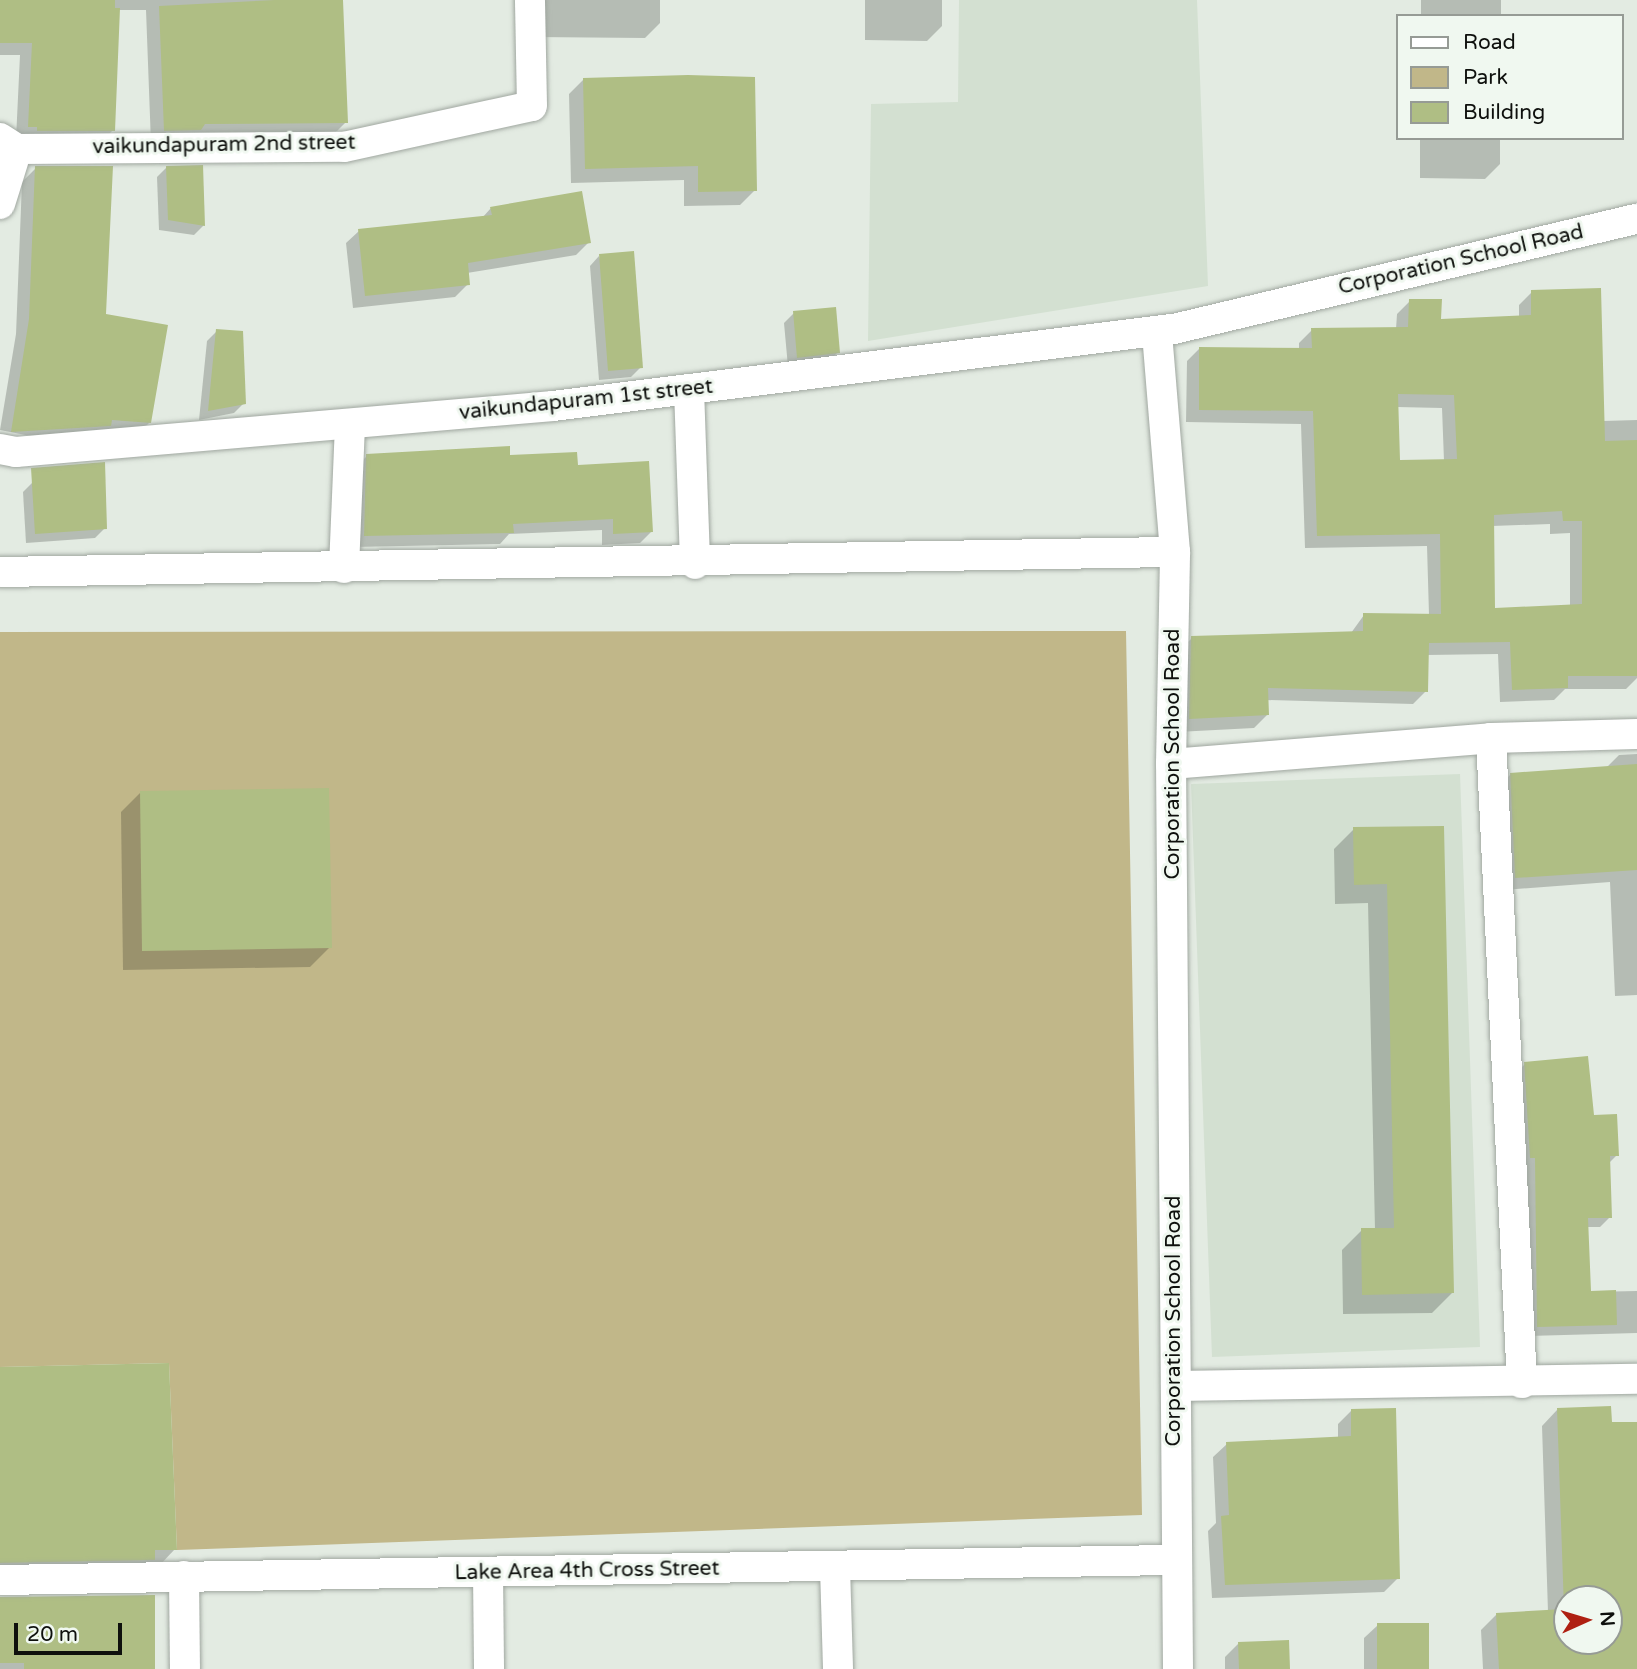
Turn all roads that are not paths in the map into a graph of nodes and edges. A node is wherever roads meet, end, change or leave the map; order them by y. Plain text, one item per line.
1 (530, 0) edge
2 (8, 144) edge
3 (0, 204) edge
4 (1637, 219) edge
5 (1171, 329) junction
6 (688, 389) junction
7 (350, 424) junction
8 (0, 449) edge
9 (1175, 552) junction
10 (695, 564) junction
11 (344, 568) junction
12 (0, 572) edge
13 (1637, 734) edge
14 (1491, 738) junction
15 (1171, 764) junction
16 (1637, 1379) edge
17 (1521, 1383) junction
18 (1176, 1386) junction
19 (1174, 1560) junction
20 (835, 1567) junction
21 (488, 1572) junction
22 (184, 1576) junction
23 (0, 1580) edge
24 (185, 1669) edge
25 (489, 1669) edge
26 (838, 1669) edge
27 (1178, 1669) edge

1 - 2 street, vaikundapuram 2nd street
2 - 3 street
4 - 5 street, Corporation School Road
5 - 6 street, vaikundapuram 1st street
5 - 9 street, Corporation School Road
6 - 7 street, vaikundapuram 1st street
6 - 10 street
7 - 8 street, vaikundapuram 1st street
7 - 11 street
9 - 10 street
9 - 15 street, Corporation School Road
10 - 11 street
11 - 12 street
13 - 14 street
14 - 15 street
14 - 17 street
15 - 18 street, Corporation School Road
16 - 17 street
17 - 18 street
18 - 19 street, Corporation School Road
19 - 20 street, Lake Area 4th Cross Street
19 - 27 street, Corporation School Road
20 - 21 street, Lake Area 4th Cross Street
20 - 26 street
21 - 22 street, Lake Area 4th Cross Street
21 - 25 street
22 - 23 street, Lake Area 4th Cross Street
22 - 24 street

